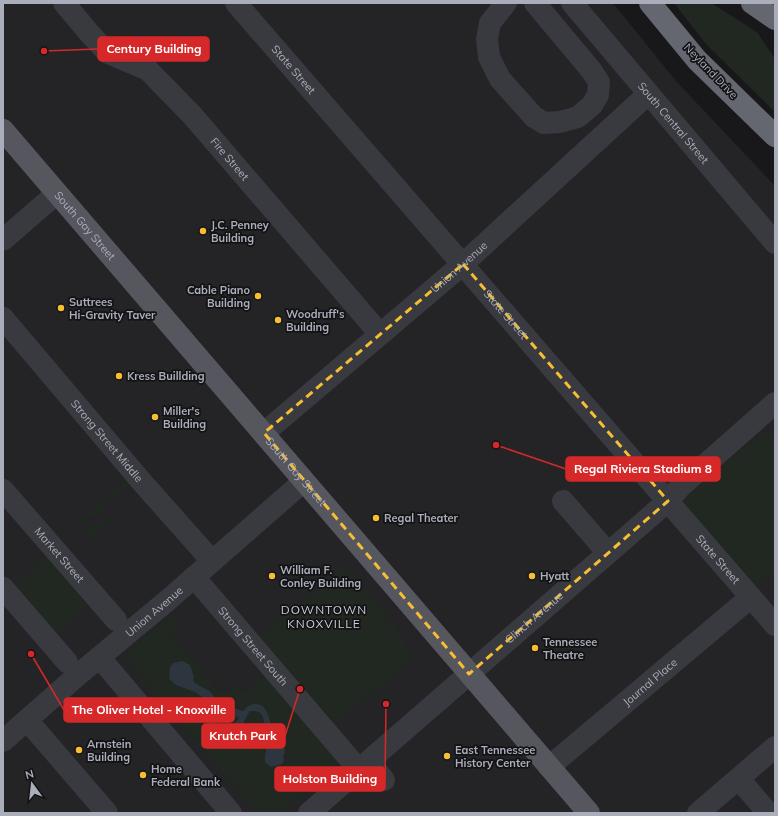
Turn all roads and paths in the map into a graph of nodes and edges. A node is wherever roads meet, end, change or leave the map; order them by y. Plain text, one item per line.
1 (236, 3) edge
2 (506, 3) edge
3 (535, 3) edge
4 (572, 3) edge
5 (650, 3) edge
6 (752, 3) edge
7 (74, 7) edge
8 (775, 19) edge
9 (648, 94) junction
10 (3, 130) edge
11 (775, 136) edge
12 (57, 193) junction
13 (3, 240) edge
14 (775, 243) edge
15 (463, 264) junction
16 (3, 318) edge
17 (380, 334) junction
18 (775, 403) edge
19 (264, 433) junction
20 (304, 481) junction
21 (3, 490) edge
22 (563, 501) dead end
23 (668, 501) junction
24 (608, 553) junction
25 (212, 561) junction
26 (194, 577) junction
27 (3, 588) edge
28 (751, 597) junction
29 (116, 620) dead end
30 (775, 625) edge
31 (100, 658) junction
32 (67, 662) dead end
33 (469, 674) junction
34 (27, 720) junction
35 (3, 741) edge
36 (775, 747) edge
37 (364, 766) junction
38 (549, 767) junction
39 (739, 779) junction
40 (384, 780) dead end
41 (107, 813) edge
42 (232, 813) edge
43 (308, 813) edge
44 (589, 813) edge
45 (698, 813) edge
46 (768, 813) edge

1 - 15 street, State Street
2 - 3 street
4 - 9 street, South Central Street
5 - 11 highway, Neyland Drive
6 - 8 highway
7 - 17 street, Fire Street
9 - 14 street, South Central Street
9 - 15 street, Union Avenue
10 - 12 main road, South Gay Street
12 - 13 street
12 - 19 main road, South Gay Street
15 - 17 street, Union Avenue
15 - 23 street, State Street
16 - 25 street, Strong Street Middle
17 - 19 street, Union Avenue
18 - 23 street, Clinch Avenue
19 - 20 main road, South Gay Street
20 - 25 street, Union Avenue
20 - 33 main road, South Gay Street
21 - 29 street, Market Street
22 - 24 street
23 - 24 street, Clinch Avenue
23 - 28 street, State Street
24 - 33 street, Clinch Avenue
25 - 26 street, Union Avenue
26 - 31 street, Union Avenue
26 - 37 street, Strong Street South
27 - 32 street
28 - 30 street, State Street
28 - 38 street, Journal Place
31 - 34 street, Union Avenue
31 - 42 street
33 - 37 street, Clinch Avenue
33 - 38 main road, South Gay Street
34 - 35 street, Union Avenue
34 - 41 street
36 - 39 street
37 - 40 street, Strong Street South
37 - 43 street, Clinch Avenue
38 - 44 main road, South Gay Street
39 - 45 street
39 - 46 street

